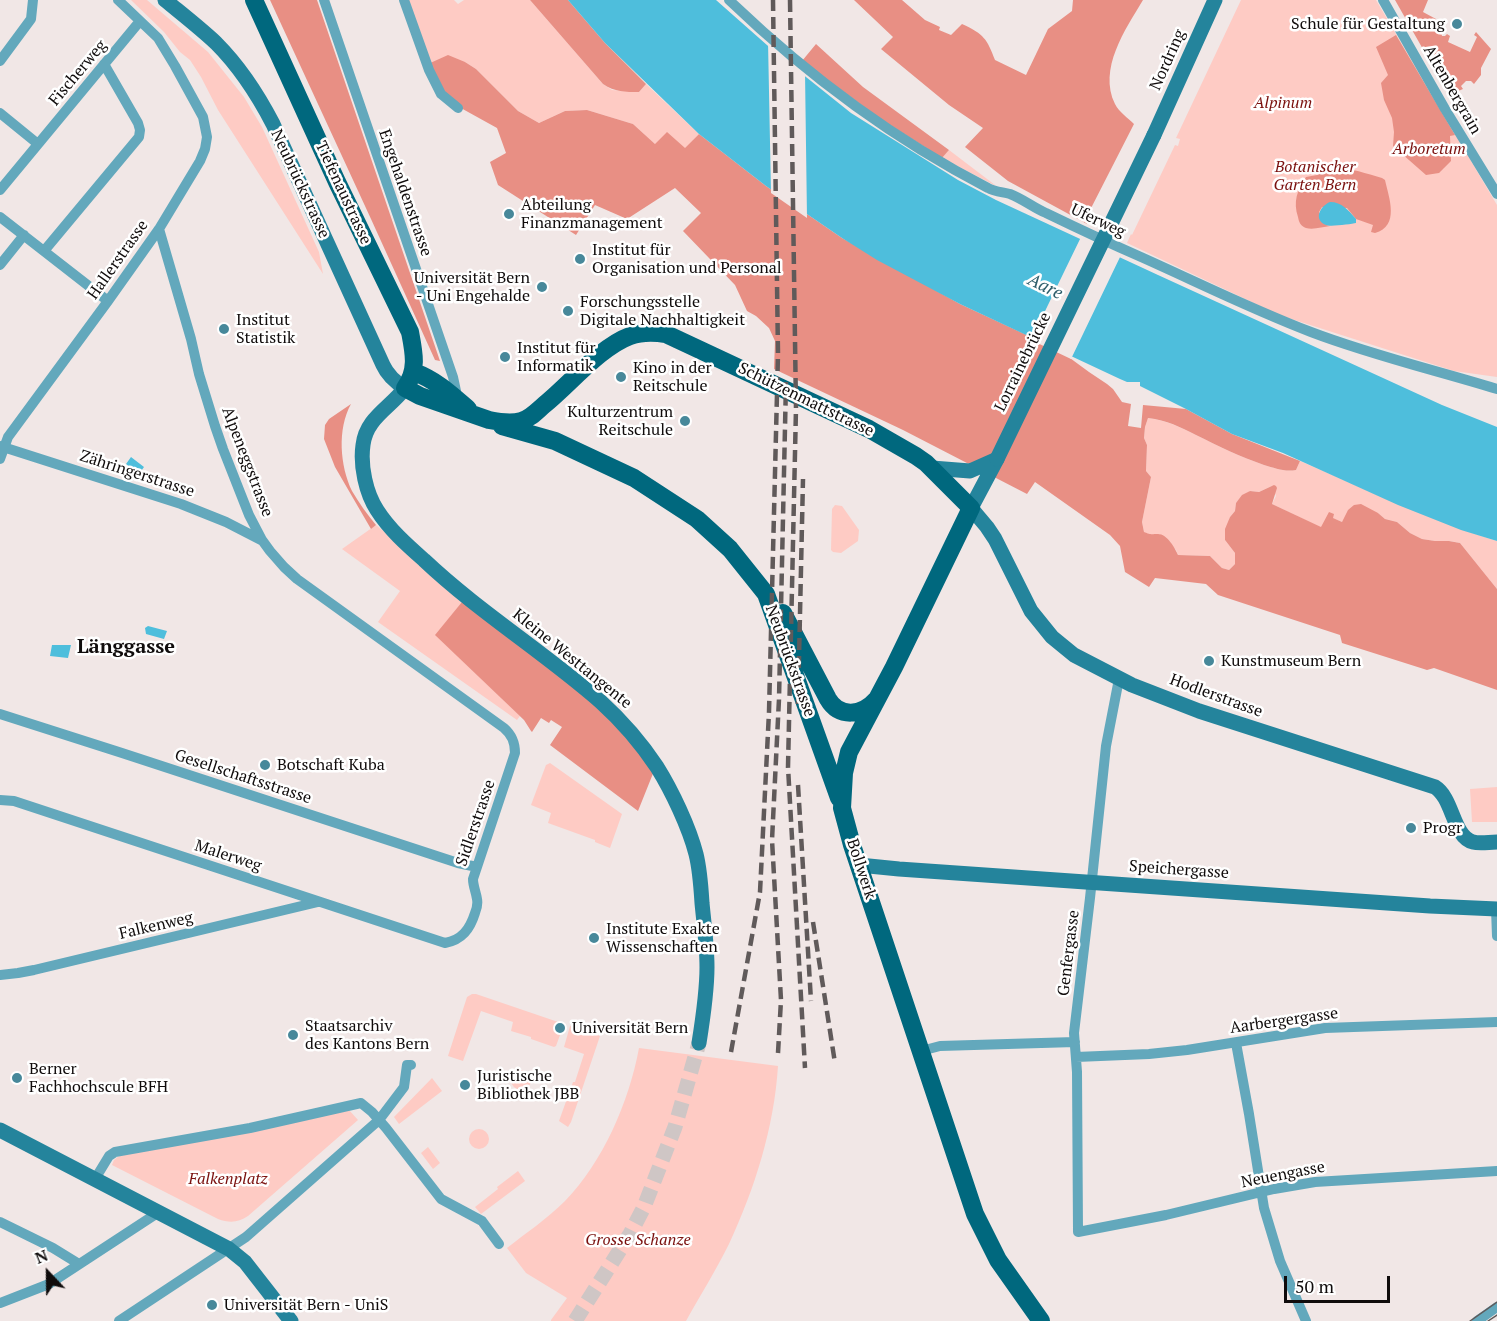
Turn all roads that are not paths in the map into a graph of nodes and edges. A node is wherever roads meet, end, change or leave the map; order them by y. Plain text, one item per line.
1 (33, 0) edge
2 (118, 0) edge
3 (165, 0) edge
4 (254, 0) edge
5 (324, 0) edge
6 (404, 0) edge
7 (729, 0) edge
8 (1215, 0) edge
9 (1383, 0) edge
10 (140, 21) junction
11 (0, 61) edge
12 (104, 64) junction
13 (458, 108) dead end
14 (0, 113) edge
15 (1154, 135) joint
16 (38, 144) junction
17 (1494, 185) edge
18 (0, 190) edge
19 (1497, 194) edge
20 (0, 217) edge
21 (159, 228) junction
22 (24, 236) junction
23 (44, 251) junction
24 (0, 265) edge
25 (108, 301) junction
26 (409, 380) junction
27 (1497, 389) edge
28 (451, 401) junction
29 (538, 410) junction
30 (481, 417) junction
31 (555, 441) junction
32 (2, 446) edge
33 (0, 459) edge
34 (932, 468) junction
35 (983, 472) junction
36 (971, 508) junction
37 (262, 540) junction
38 (766, 594) junction
39 (1119, 679) junction
40 (880, 694) junction
41 (0, 714) edge
42 (510, 734) joint
43 (0, 800) edge
44 (842, 808) junction
45 (1497, 842) edge
46 (859, 866) junction
47 (477, 867) junction
48 (1092, 882) junction
49 (318, 902) junction
50 (1497, 909) edge
51 (1497, 936) edge
52 (445, 943) joint
53 (0, 975) edge
54 (1497, 1022) edge
55 (1074, 1042) junction
56 (699, 1043) tunnel mouth
57 (1236, 1043) junction
58 (921, 1052) junction
59 (1076, 1057) junction
60 (411, 1065) dead end
61 (379, 1120) junction
62 (0, 1130) edge
63 (1497, 1171) edge
64 (95, 1179) junction
65 (1261, 1193) junction
66 (159, 1212) junction
67 (0, 1221) edge
68 (1078, 1232) joint
69 (499, 1244) dead end
70 (229, 1249) junction
71 (79, 1264) junction
72 (0, 1303) edge
73 (1497, 1307) edge
74 (119, 1321) edge
75 (291, 1321) edge
76 (1041, 1321) edge
77 (1306, 1321) edge
78 (1477, 1321) edge

1 - 11 street
2 - 10 street, Hallerstrasse
3 - 26 main road, Neubrückstrasse
4 - 26 main road, Tiefenaustrasse
5 - 28 street, Engehaldenstrasse
6 - 13 street
7 - 27 street, Uferweg
8 - 15 main road, Nordring
9 - 17 street, Altenbergrain
10 - 12 street, Fischerweg
10 - 21 street, Hallerstrasse
12 - 16 street, Fischerweg
12 - 23 street
14 - 16 street
15 - 35 main road, Lorrainebrücke, bridge
16 - 18 street, Fischerweg
17 - 19 street, Altenbergrain
20 - 22 street
21 - 25 street, Hallerstrasse
21 - 37 street, Alpeneggstrasse
22 - 23 street
22 - 24 street
23 - 25 street
25 - 32 street, Hallerstrasse
26 - 28 main road, Schützenmattstrasse
26 - 56 main road, Kleine Westtangente
28 - 30 main road, Schützenmattstrasse
29 - 30 main road, Schützenmattstrasse
29 - 31 main road
29 - 34 main road, Schützenmattstrasse
30 - 31 main road, Neubrückstrasse
31 - 38 main road, Neubrückstrasse
32 - 33 street, Hallerstrasse
32 - 37 street, Zähringerstrasse
34 - 35 main road
34 - 36 main road, Schützenmattstrasse
35 - 36 main road, Lorrainebrücke
36 - 39 main road, Hodlerstrasse
36 - 40 main road, Bollwerk
37 - 42 street, Alpeneggstrasse
38 - 40 main road
38 - 44 main road, Neubrückstrasse
39 - 45 main road, Hodlerstrasse
39 - 48 street, Genfergasse
40 - 44 main road, Bollwerk
41 - 47 street, Gesellschaftsstrasse
42 - 47 street, Sidlerstrasse
43 - 49 street, Malerweg
44 - 46 main road, Bollwerk
46 - 48 main road, Speichergasse
46 - 58 main road, Bollwerk
47 - 52 street, Sidlerstrasse
48 - 50 main road, Speichergasse
48 - 55 street, Genfergasse
49 - 52 street, Malerweg
49 - 53 street, Falkenweg
50 - 51 street
54 - 57 street, Aarbergergasse
55 - 58 street
55 - 59 street, Genfergasse
57 - 59 street, Aarbergergasse
57 - 65 street
58 - 76 main road, Bollwerk
59 - 68 street, Genfergasse
60 - 61 street
61 - 64 street
61 - 69 street
61 - 70 street
62 - 64 main road
63 - 65 street, Neuengasse
64 - 66 main road
65 - 68 street, Neuengasse
65 - 77 street
66 - 70 main road
66 - 71 street
67 - 71 street
70 - 74 street
70 - 75 main road
71 - 72 street
73 - 78 street

